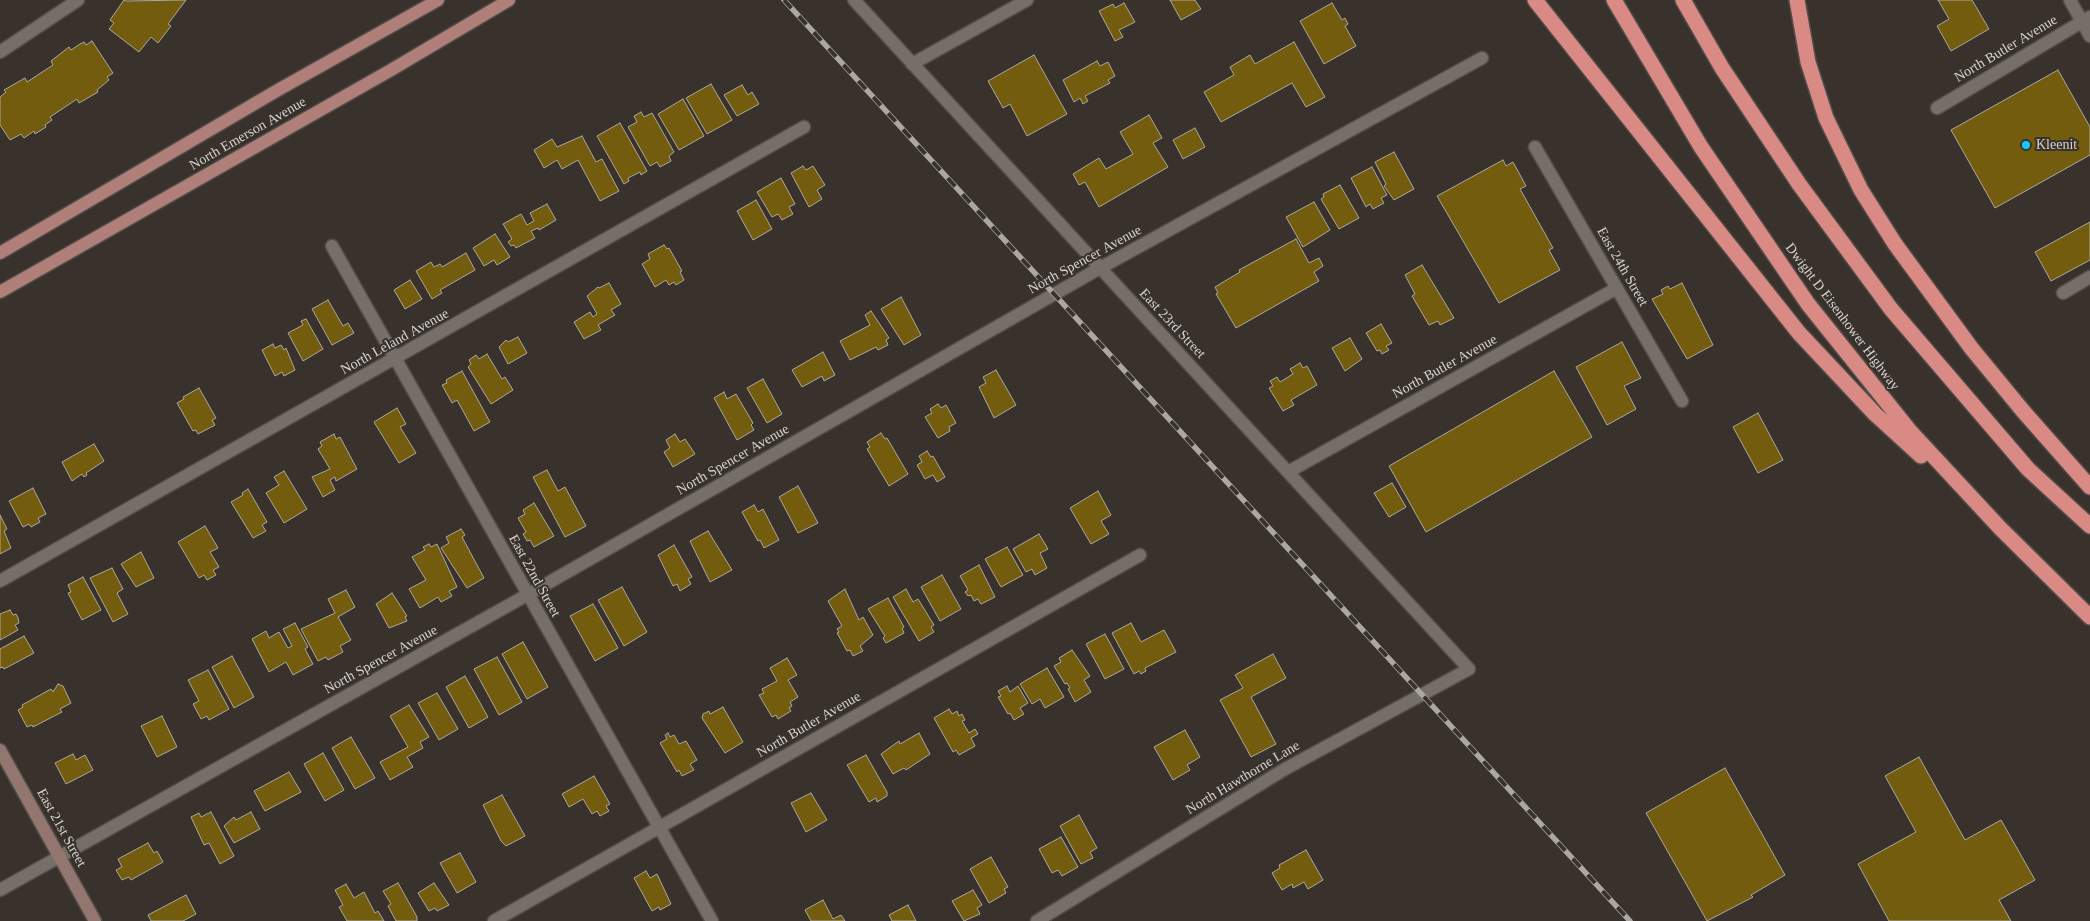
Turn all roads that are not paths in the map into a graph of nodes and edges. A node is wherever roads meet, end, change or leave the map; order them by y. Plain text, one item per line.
1 (78, 0) edge
2 (438, 0) edge
3 (509, 0) edge
4 (854, 0) edge
5 (1027, 0) edge
6 (1535, 0) edge
7 (1614, 0) edge
8 (1683, 0) edge
9 (1797, 0) edge
10 (2070, 0) edge
11 (2086, 19) edge
12 (2090, 36) edge
13 (0, 52) edge
14 (1482, 58) dead end
15 (912, 64) junction
16 (1937, 108) dead end
17 (804, 127) dead end
18 (1535, 147) dead end
19 (332, 246) dead end
20 (0, 253) edge
21 (1100, 268) junction
22 (2090, 278) edge
23 (1617, 288) junction
24 (0, 292) edge
25 (2063, 293) dead end
26 (396, 358) junction
27 (1682, 401) dead end
28 (1288, 472) junction
29 (2090, 487) edge
30 (2090, 526) edge
31 (2000, 528) junction
32 (1140, 555) dead end
33 (0, 582) edge
34 (527, 594) junction
35 (2090, 617) edge
36 (1469, 669) joint
37 (0, 750) edge
38 (659, 827) junction
39 (60, 857) junction
40 (0, 890) edge
41 (95, 921) edge
42 (494, 921) edge
43 (712, 921) edge
44 (1037, 921) edge

1 - 13 street
2 - 20 main road, North Emerson Avenue
3 - 24 main road, North Emerson Avenue
4 - 15 street, East 23rd Street
5 - 15 street
6 - 31 highway
7 - 31 highway, Dwight D Eisenhower Highway
8 - 30 highway
9 - 29 highway
10 - 11 street
11 - 12 street
11 - 16 street, North Butler Avenue
14 - 21 street, North Spencer Avenue
15 - 21 street, East 23rd Street
17 - 26 street, North Leland Avenue
18 - 23 street, East 24th Street
19 - 26 street, East 22nd Street
21 - 28 street, East 23rd Street
21 - 34 street, North Spencer Avenue
22 - 25 street
23 - 27 street, East 24th Street
23 - 28 street, North Butler Avenue
26 - 33 street, North Leland Avenue
26 - 34 street, East 22nd Street
28 - 36 street, East 23rd Street
31 - 35 highway, Dwight D Eisenhower Highway
32 - 38 street, North Butler Avenue
34 - 38 street, East 22nd Street
34 - 39 street, North Spencer Avenue
36 - 44 street, North Hawthorne Lane
37 - 39 main road, East 21st Street
38 - 42 street, North Butler Avenue
38 - 43 street, East 22nd Street
39 - 40 street, North Spencer Avenue
39 - 41 main road, East 21st Street

